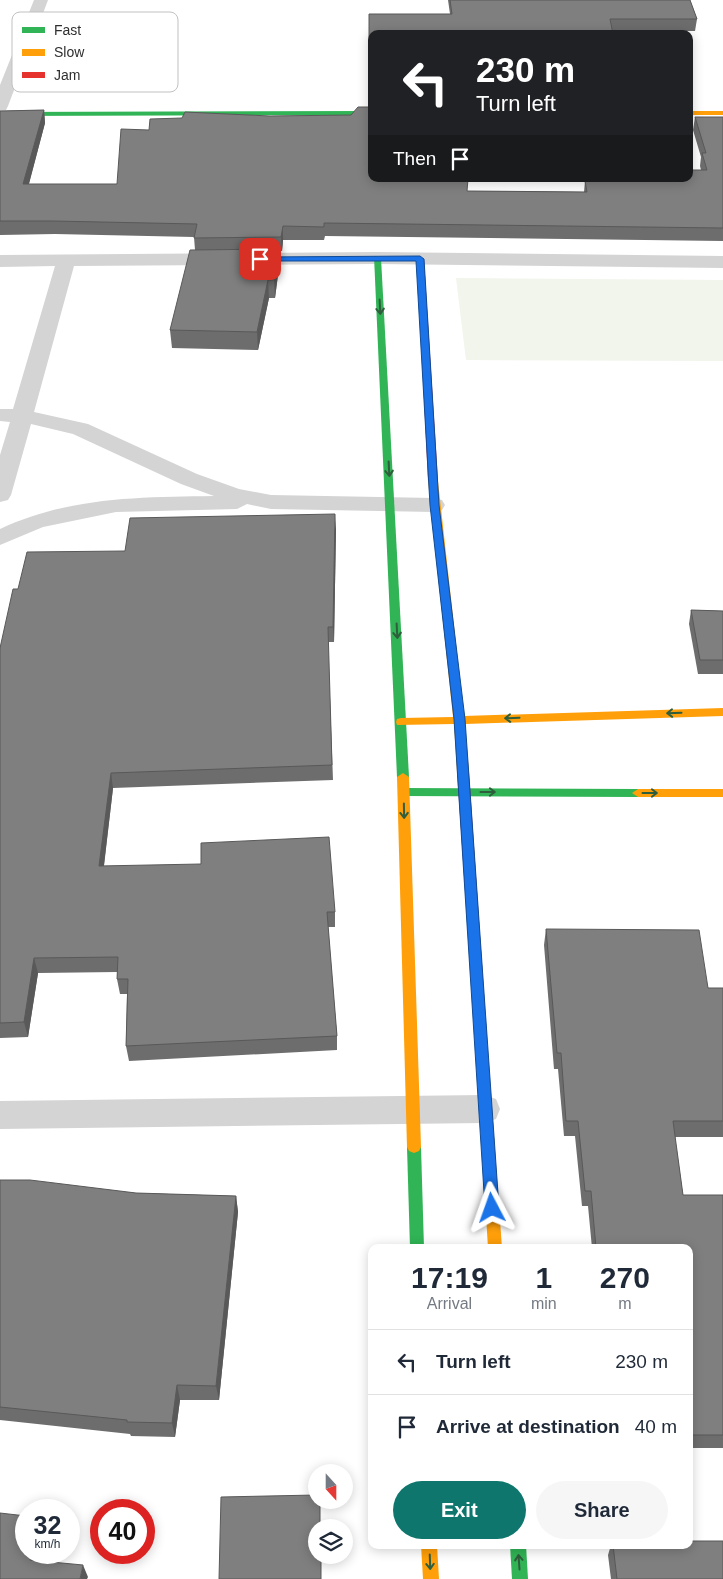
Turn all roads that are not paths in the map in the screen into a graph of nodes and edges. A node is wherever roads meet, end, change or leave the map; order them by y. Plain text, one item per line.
1 (41, 0) edge
2 (36, 12) edge
3 (12, 75) edge
4 (0, 106) edge
5 (693, 113) edge
6 (723, 113) edge
7 (0, 114) edge
8 (368, 114) edge
9 (377, 258) junction
10 (420, 259) junction
11 (66, 260) junction
12 (0, 261) edge
13 (723, 262) edge
14 (11, 416) edge
15 (0, 495) edge
16 (271, 502) junction
17 (391, 505) junction
18 (434, 505) junction
19 (0, 538) edge
20 (723, 712) edge
21 (459, 719) junction
22 (401, 722) junction
23 (404, 792) junction
24 (465, 792) junction
25 (723, 793) edge
26 (484, 1109) junction
27 (411, 1110) junction
28 (0, 1115) edge
29 (417, 1244) edge
30 (495, 1244) edge
31 (429, 1549) edge
32 (518, 1549) edge
33 (431, 1579) edge
34 (520, 1579) edge

1 - 2 street
3 - 4 street
5 - 6 street
7 - 8 street
9 - 10 street
9 - 11 street
9 -> 17 street
10 - 13 street
10 - 18 street
11 - 12 street
11 - 14 street
14 - 15 street
14 - 16 street
16 - 17 street
16 - 19 street
17 - 18 street
17 -> 22 street
18 - 21 street
20 -> 21 street
21 - 22 street
21 - 24 street
22 - 23 street
23 - 24 street
23 -> 27 street
24 -> 25 street
24 - 26 street
26 - 27 street
26 - 30 street
27 - 28 street
27 - 29 street
31 -> 33 street
34 -> 32 street

